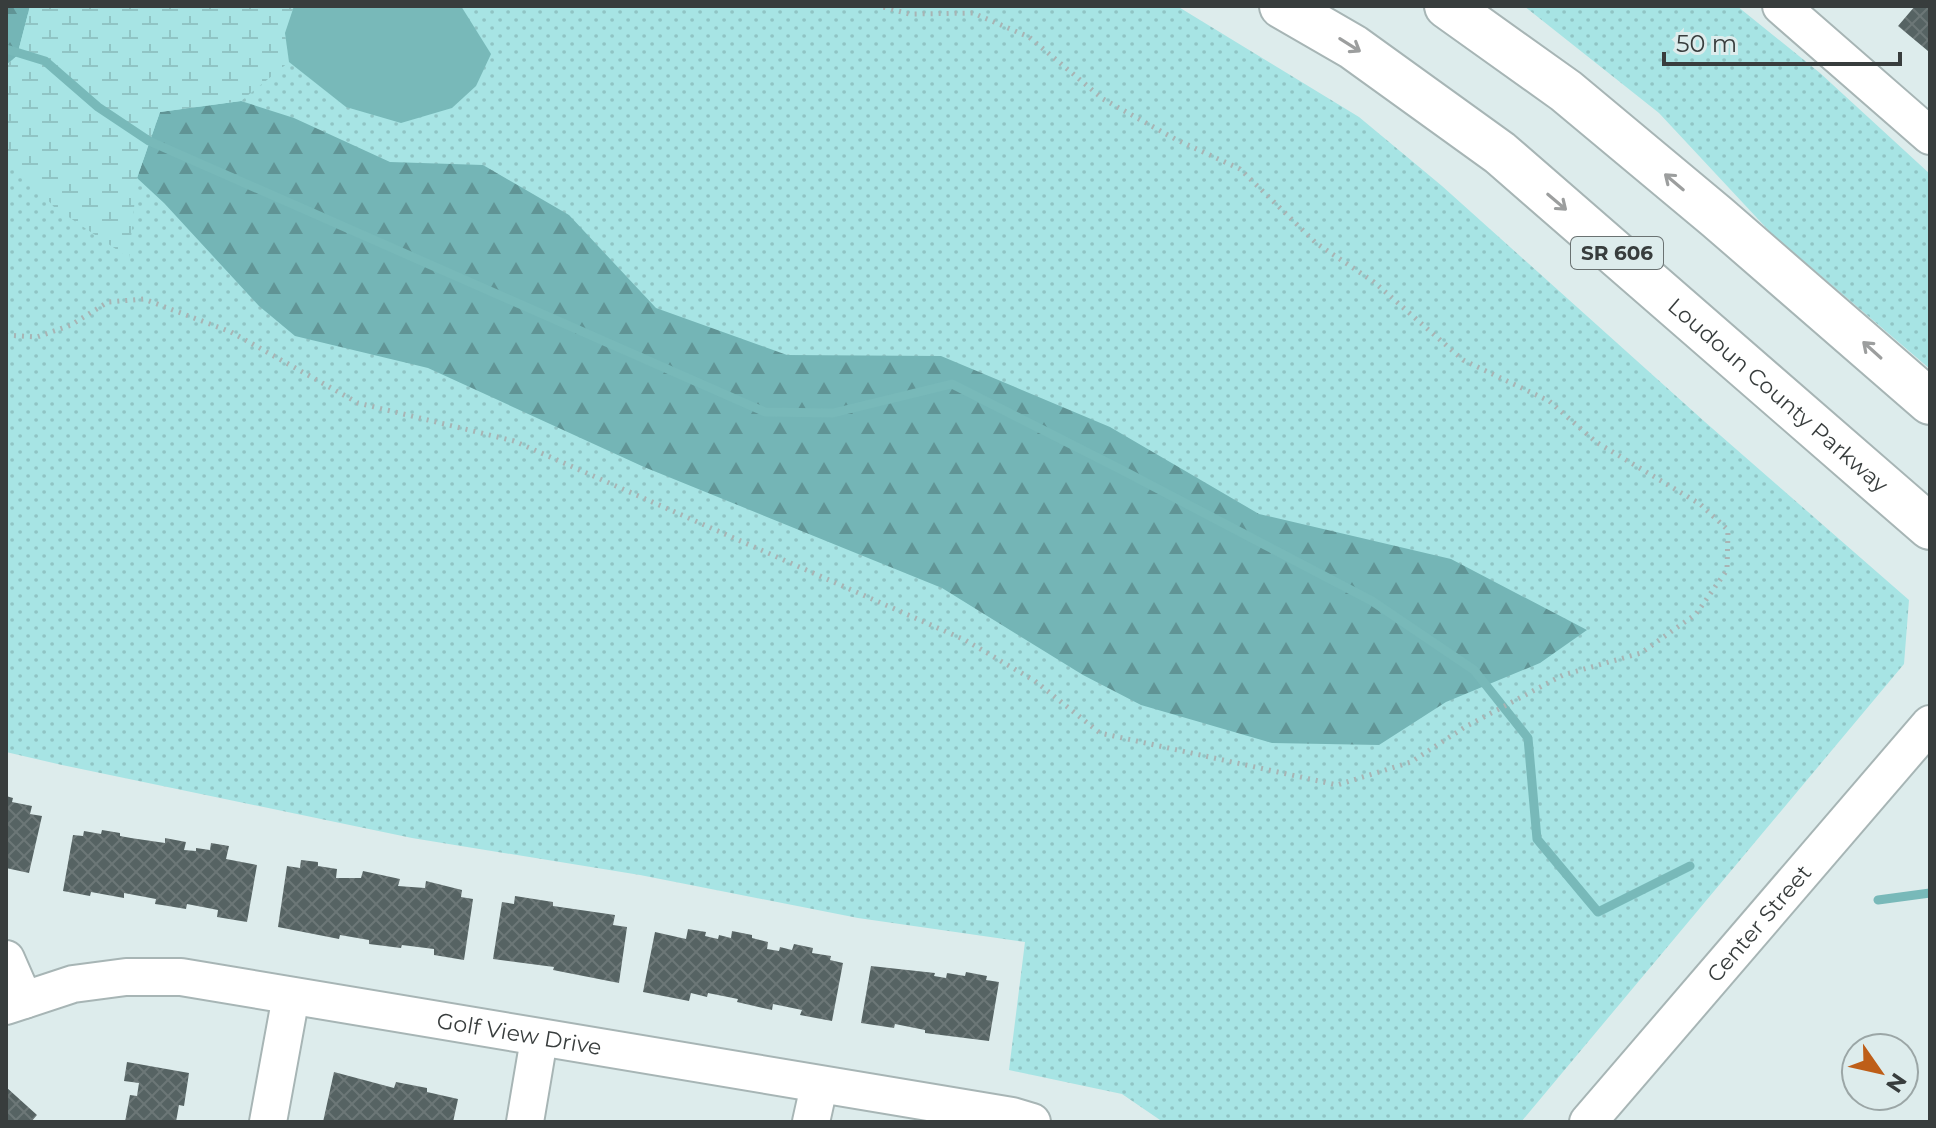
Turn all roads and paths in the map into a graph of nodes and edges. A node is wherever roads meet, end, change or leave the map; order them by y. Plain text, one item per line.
1 (880, 6) edge
2 (1282, 6) edge
3 (1447, 6) edge
4 (1781, 6) edge
5 (1930, 136) edge
6 (6, 335) edge
7 (1930, 402) edge
8 (1923, 517) edge
9 (1930, 724) edge
10 (6, 959) edge
11 (291, 996) junction
12 (15, 1003) edge
13 (539, 1039) junction
14 (819, 1086) junction
15 (268, 1122) edge
16 (525, 1122) edge
17 (811, 1122) edge
18 (1032, 1122) edge
19 (1588, 1122) edge

1 - 6 path
2 -> 8 main road, Loudoun County Parkway / SR 606
7 -> 3 main road
4 - 5 street
9 - 19 street, Center Street
10 - 12 street
11 - 12 street, Golf View Drive
11 - 13 street, Golf View Drive
11 - 15 street
13 - 14 street, Golf View Drive
13 - 16 street
14 - 17 street
14 - 18 street, Golf View Drive

